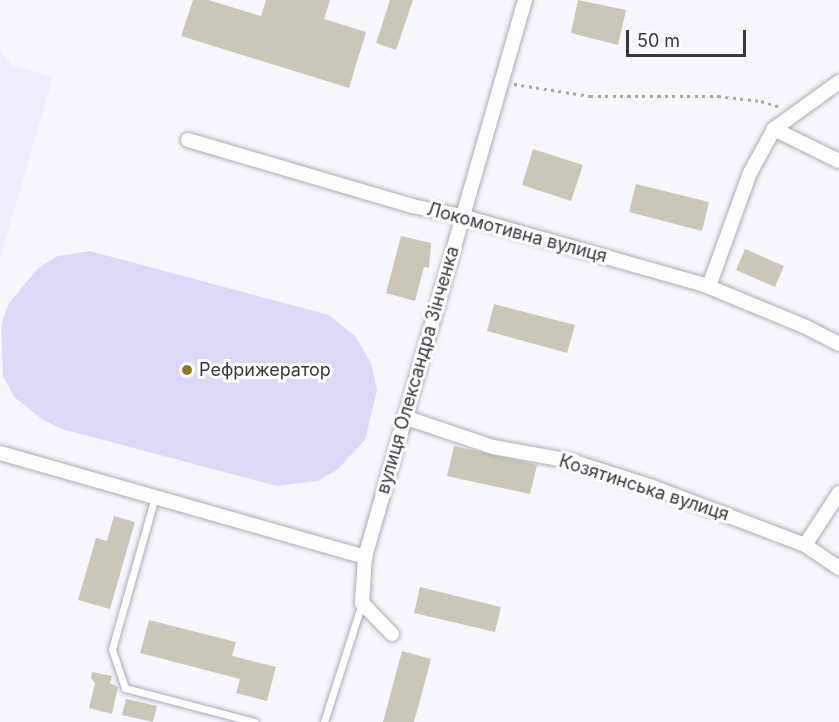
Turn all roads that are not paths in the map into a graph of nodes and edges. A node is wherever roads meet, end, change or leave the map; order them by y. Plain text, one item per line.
1 (525, 0) edge
2 (839, 82) edge
3 (774, 129) junction
4 (188, 140) dead end
5 (839, 161) edge
6 (461, 216) junction
7 (710, 286) junction
8 (839, 344) edge
9 (407, 418) junction
10 (0, 453) edge
11 (839, 493) edge
12 (155, 496) junction
13 (805, 545) junction
14 (365, 557) junction
15 (839, 568) edge
16 (362, 603) junction
17 (392, 634) dead end
18 (255, 722) edge
19 (324, 722) edge

1 - 6 street, вулиця Олександра Зінченка
2 - 3 street
3 - 5 street
3 - 7 street
4 - 6 street, Локомотивна вулиця
6 - 7 street, Локомотивна вулиця
6 - 9 street, вулиця Олександра Зінченка
7 - 8 street, Локомотивна вулиця
9 - 13 street, Козятинська вулиця
9 - 14 street, вулиця Олександра Зінченка
10 - 12 street
11 - 13 street
12 - 14 street
12 - 18 lane
13 - 15 street, Козятинська вулиця
14 - 16 street, вулиця Олександра Зінченка
16 - 17 street
16 - 19 lane

